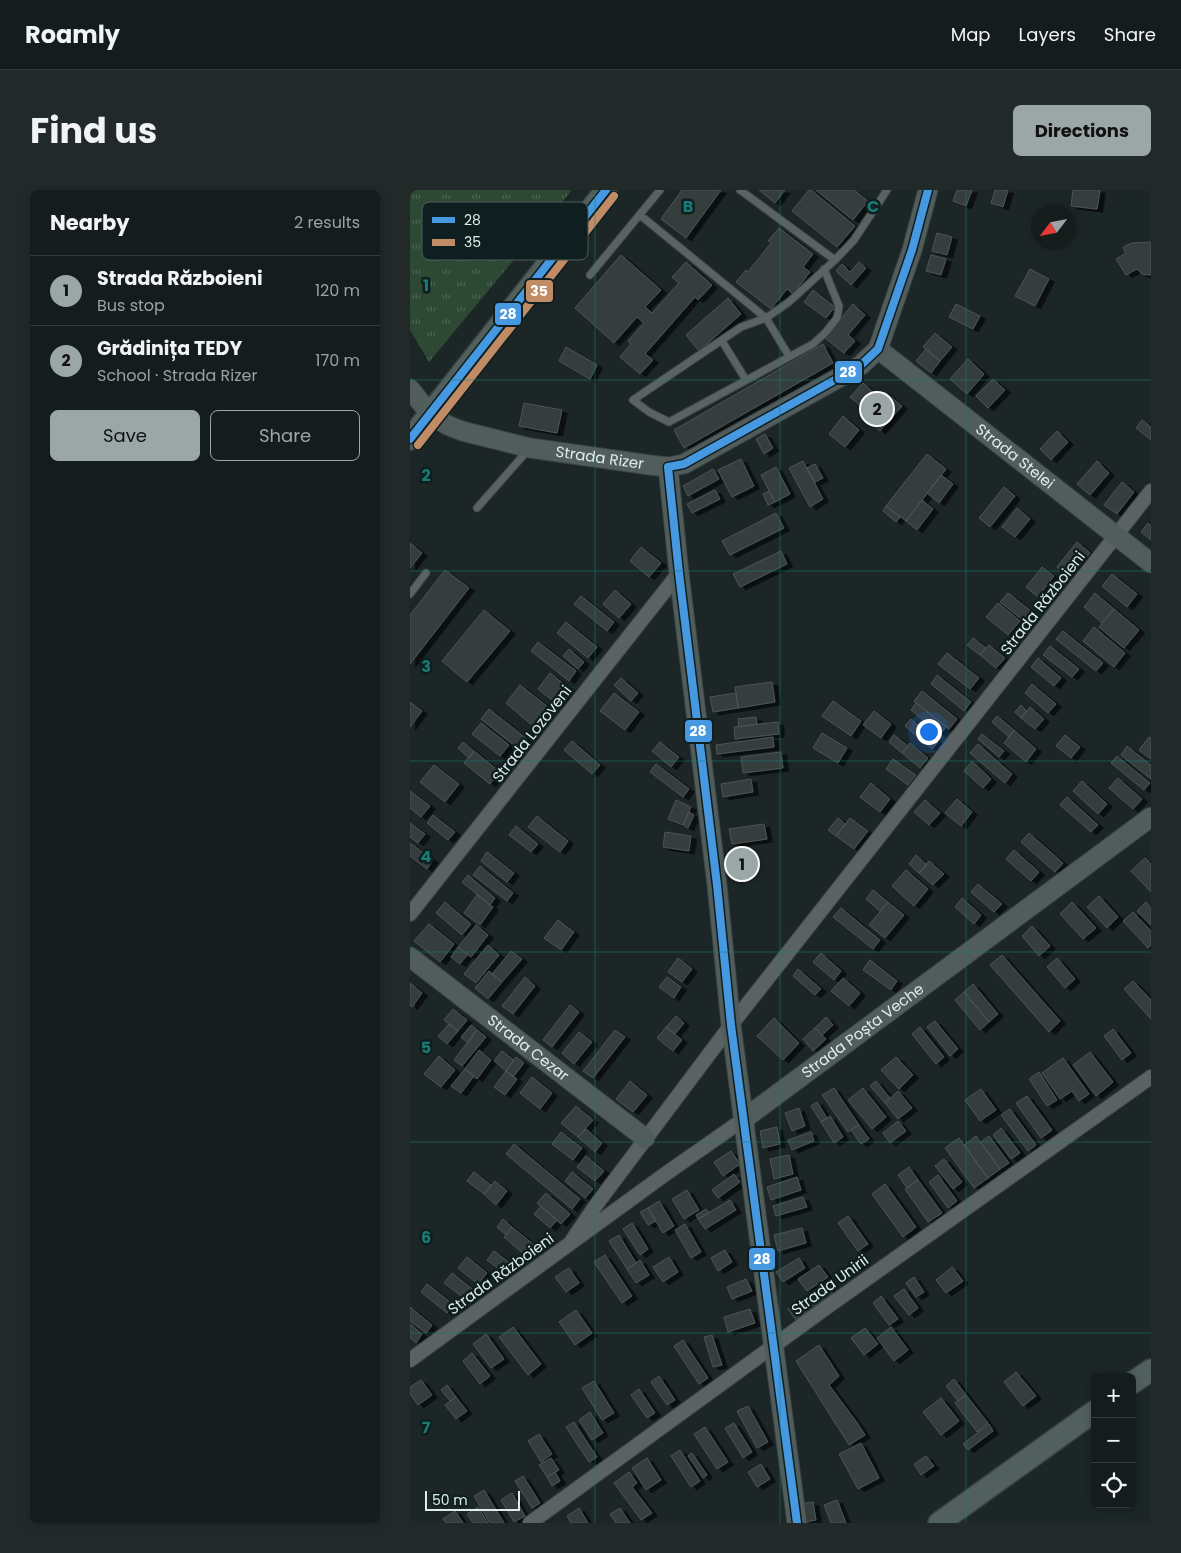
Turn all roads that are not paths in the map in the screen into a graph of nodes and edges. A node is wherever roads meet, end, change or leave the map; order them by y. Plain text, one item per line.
1 (606, 190) edge
2 (660, 190) edge
3 (740, 190) edge
4 (887, 190) edge
5 (928, 190) edge
6 (588, 213) edge
7 (640, 214) junction
8 (551, 260) edge
9 (835, 260) junction
10 (824, 269) junction
11 (590, 275) dead end
12 (766, 318) junction
13 (722, 341) junction
14 (878, 349) junction
15 (789, 356) junction
16 (746, 380) junction
17 (410, 389) edge
18 (430, 414) junction
19 (410, 439) edge
20 (530, 448) junction
21 (668, 467) junction
22 (1151, 491) edge
23 (477, 508) dead end
24 (1116, 536) junction
25 (1151, 563) edge
26 (426, 573) dead end
27 (679, 573) junction
28 (410, 594) edge
29 (1151, 817) edge
30 (410, 914) edge
31 (410, 957) edge
32 (731, 1025) junction
33 (1151, 1077) edge
34 (744, 1119) junction
35 (645, 1138) junction
36 (571, 1242) junction
37 (773, 1347) junction
38 (410, 1360) edge
39 (1151, 1370) edge
40 (1136, 1380) edge
41 (1091, 1413) edge
42 (948, 1519) edge
43 (530, 1523) edge
44 (797, 1523) edge

1 - 6 main road
2 - 7 lane
3 - 9 lane
4 - 9 lane
5 - 14 street
7 - 11 lane
7 - 12 lane
8 - 18 main road
9 - 10 lane
10 - 12 lane
10 - 15 lane
12 - 13 lane
12 - 15 lane
13 - 16 lane
13 - 16 lane
14 - 21 street, Strada Rizer
14 - 24 street, Strada Stelei
15 - 16 lane
17 - 18 street, Strada Rizer
18 - 19 main road
18 - 20 street, Strada Rizer
20 - 21 street, Strada Rizer
20 - 23 lane
21 - 27 street
22 - 24 street, Strada Războieni
24 - 25 street, Strada Stelei
24 - 32 street, Strada Războieni
26 - 28 lane
27 - 30 street, Strada Lozoveni
27 - 32 street
29 - 34 street, Strada Poșta Veche
31 - 35 street, Strada Cezar
32 - 34 street
32 - 35 street, Strada Războieni
33 - 37 street, Strada Unirii
34 - 36 street, Strada Poșta Veche
34 - 37 street
35 - 36 street, Strada Războieni
36 - 38 street, Strada Războieni
37 - 43 street, Strada Unirii
37 - 44 street
39 - 40 main road
41 - 42 main road

